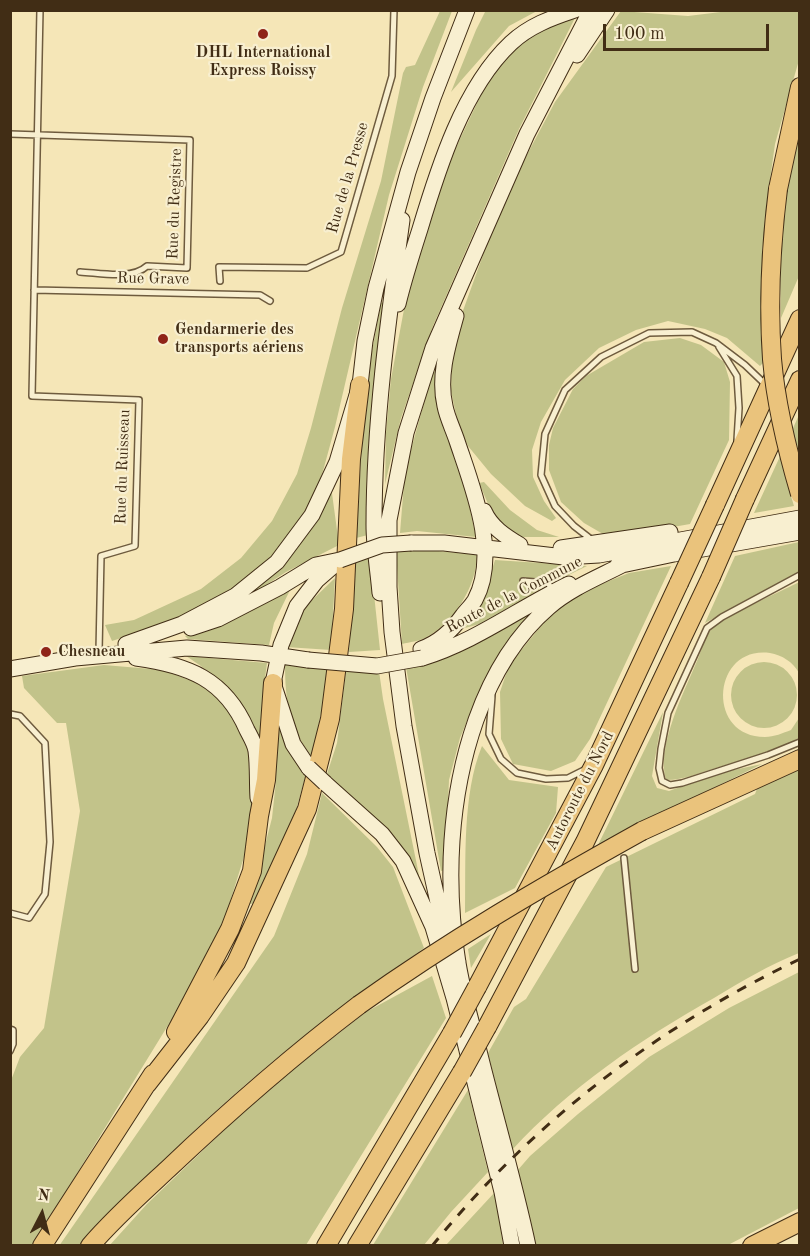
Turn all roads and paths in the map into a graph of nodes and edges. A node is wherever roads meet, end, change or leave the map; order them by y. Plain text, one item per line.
1 (40, 10) edge
2 (394, 10) edge
3 (467, 10) edge
4 (575, 10) edge
5 (591, 10) edge
6 (607, 10) edge
7 (800, 87) edge
8 (10, 134) edge
9 (527, 134) junction
10 (38, 135) junction
11 (408, 172) junction
12 (471, 261) junction
13 (80, 272) dead end
14 (220, 281) dead end
15 (34, 290) junction
16 (270, 301) dead end
17 (800, 319) edge
18 (716, 343) junction
19 (800, 380) edge
20 (360, 385) junction
21 (769, 388) junction
22 (381, 395) junction
23 (732, 467) junction
24 (469, 477) junction
25 (800, 494) edge
26 (800, 510) edge
27 (800, 518) edge
28 (800, 532) edge
29 (598, 543) junction
30 (520, 545) junction
31 (486, 548) junction
32 (505, 551) junction
33 (624, 564) junction
34 (800, 575) edge
35 (311, 576) junction
36 (523, 581) dead end
37 (553, 591) junction
38 (126, 644) junction
39 (103, 653) junction
40 (422, 653) junction
41 (278, 655) junction
42 (10, 669) edge
43 (493, 682) junction
44 (273, 683) junction
45 (10, 714) edge
46 (800, 742) edge
47 (800, 759) edge
48 (594, 765) junction
49 (259, 816) junction
50 (624, 858) dead end
51 (10, 913) edge
52 (433, 927) junction
53 (458, 962) junction
54 (635, 969) dead end
55 (10, 1029) edge
56 (10, 1051) edge
57 (147, 1084) junction
58 (800, 1222) edge
59 (42, 1245) edge
60 (90, 1245) edge
61 (326, 1245) edge
62 (357, 1245) edge
63 (512, 1245) edge
64 (528, 1245) edge
65 (752, 1245) edge

1 - 10 lane
2 - 14 lane, Rue de la Presse
3 - 11 main road
4 - 22 main road
5 - 9 main road
6 - 9 main road
7 - 25 highway, bridge
8 - 10 lane, Rue du Registre
9 - 12 main road
10 - 13 lane, Rue du Registre
10 - 15 lane
11 - 20 main road
11 - 22 main road
12 - 24 main road
12 - 53 main road
15 - 16 lane, Rue Grave
15 - 39 lane, Rue du Ruisseau
17 - 21 highway, Autoroute du Nord
18 - 21 lane
18 - 23 lane
18 - 29 lane
19 - 62 highway, Autoroute du Nord, bridge
20 - 38 main road
20 - 57 highway
21 - 23 highway, Autoroute du Nord
22 - 52 main road
23 - 48 highway, Autoroute du Nord, bridge
24 - 30 main road
24 - 31 main road
26 - 29 main road
27 - 32 main road
28 - 33 main road, Route de la Commune
29 - 30 main road
30 - 32 main road
31 - 32 main road
31 - 35 main road, bridge
31 - 40 main road
33 - 37 main road, Route de la Commune
33 - 43 main road
34 - 46 lane
35 - 38 main road
35 - 41 main road
36 - 37 lane
37 - 40 main road, Route de la Commune
38 - 39 main road
39 - 41 main road, Route de la Commune
39 - 42 main road
39 - 49 main road
40 - 41 main road, Route de la Commune, bridge
41 - 44 main road
43 - 48 lane
43 - 53 main road
44 - 49 highway
44 - 52 main road, bridge
45 - 51 lane
47 - 60 highway, bridge
48 - 61 highway, Autoroute du Nord, bridge
49 - 57 highway
50 - 54 lane
52 - 63 main road
53 - 64 main road
55 - 56 lane
57 - 59 highway
58 - 65 highway

